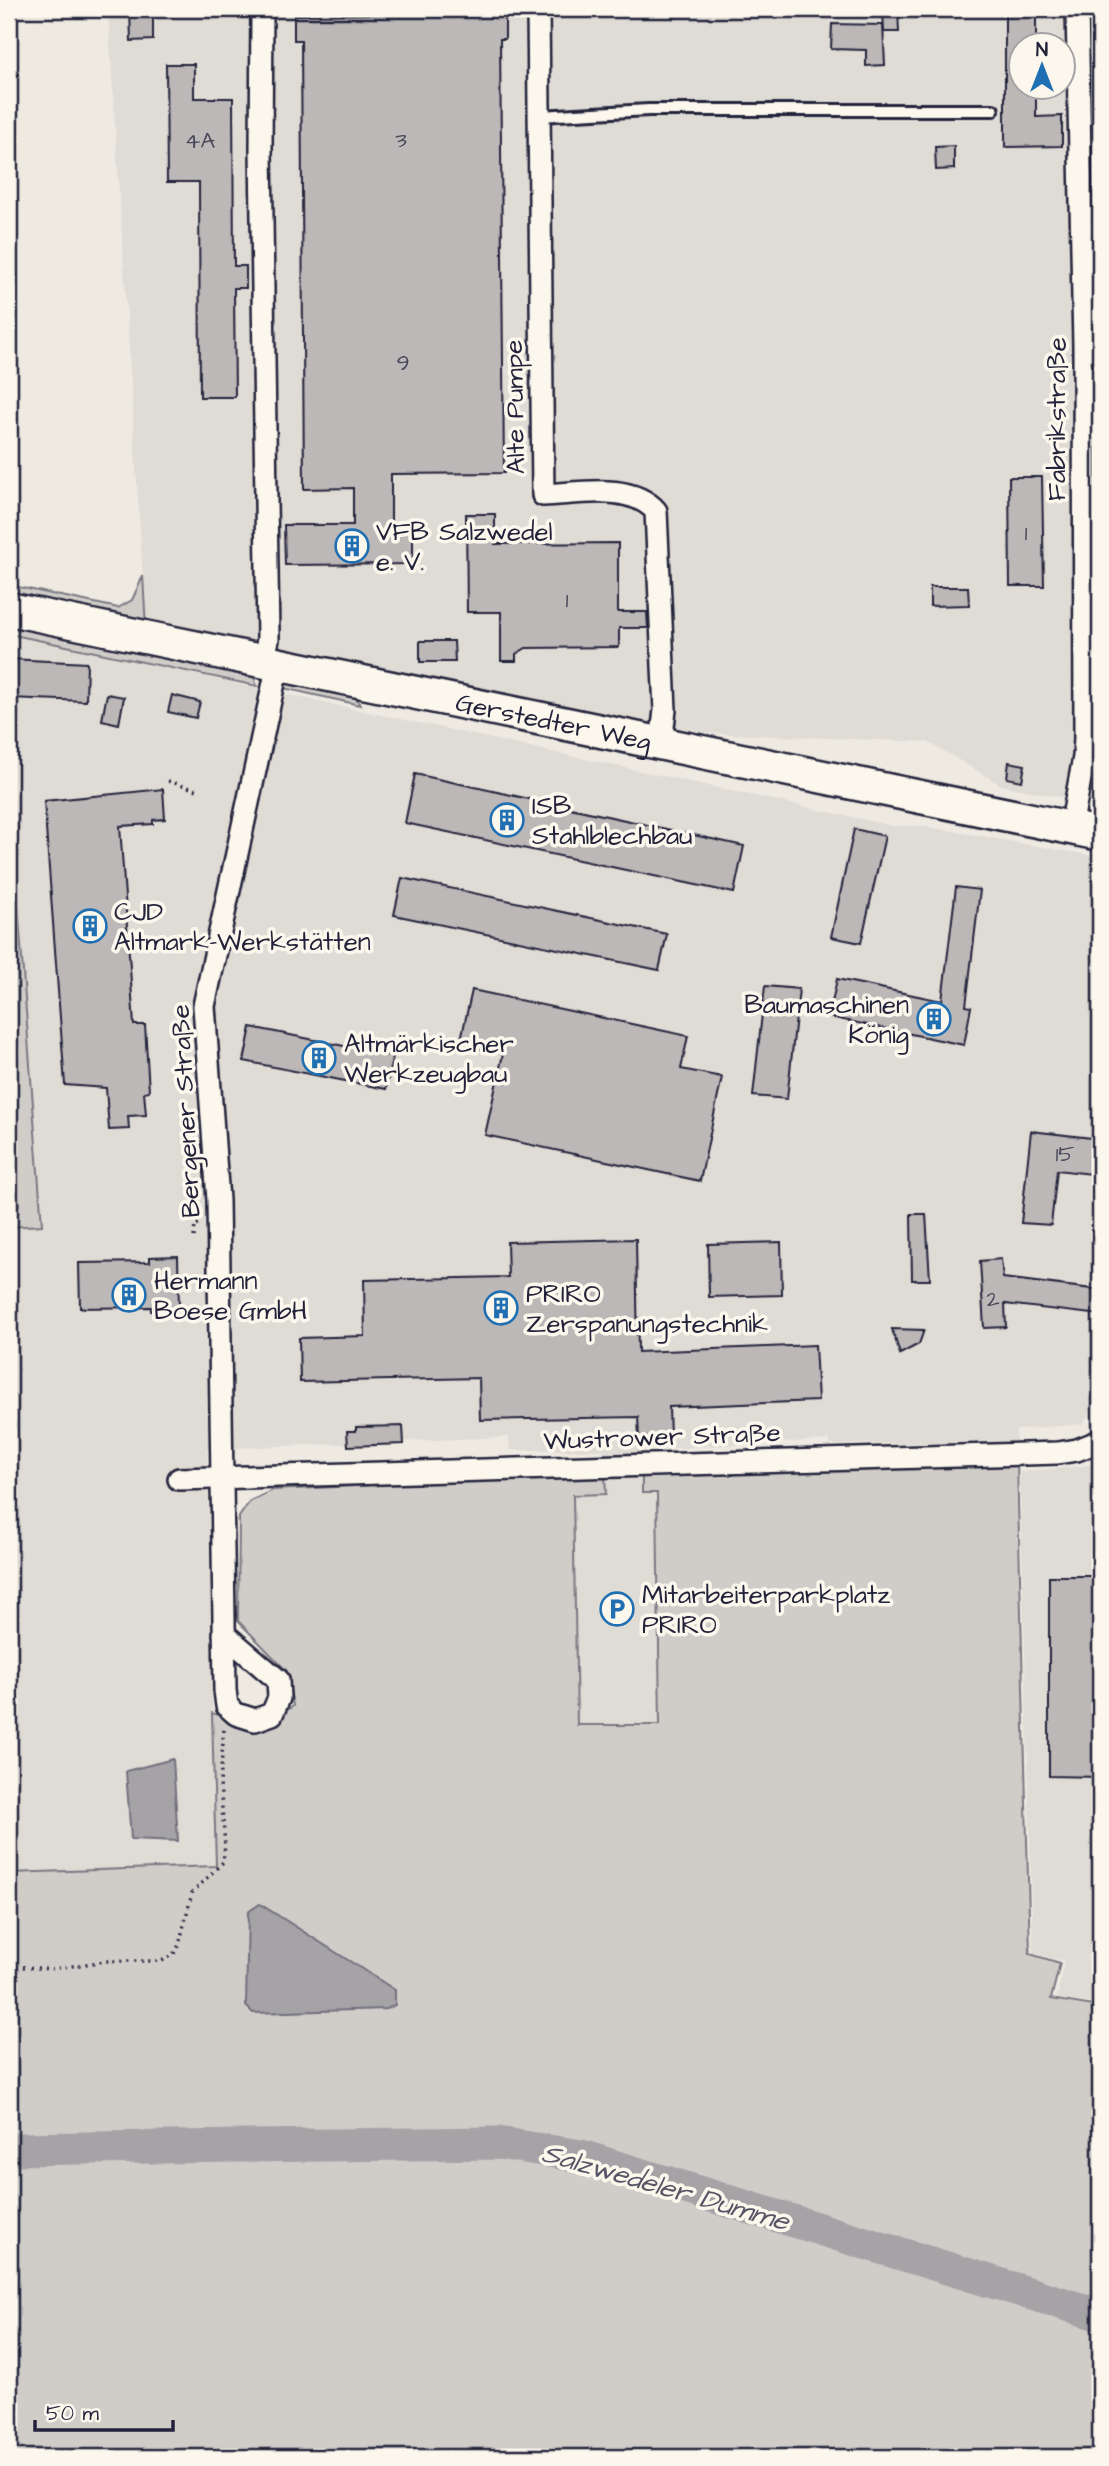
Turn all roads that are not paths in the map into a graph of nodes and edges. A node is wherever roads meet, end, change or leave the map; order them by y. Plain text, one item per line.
1 (262, 9) edge
2 (538, 9) edge
3 (1077, 9) edge
4 (993, 110) dead end
5 (539, 116) junction
6 (9, 609) edge
7 (271, 663) junction
8 (661, 744) junction
9 (1085, 831) edge
10 (1100, 1441) edge
11 (224, 1478) junction
12 (179, 1479) dead end
13 (224, 1634) dead end

1 - 7 street
2 - 5 street, Alte Pumpe
3 - 9 street, Fabrikstraße
4 - 5 lane
5 - 8 street, Alte Pumpe
6 - 7 street, Gerstedter Weg
7 - 8 street, Gerstedter Weg
7 - 11 street, Bergener Straße
8 - 9 street, Gerstedter Weg
10 - 11 street, Wustrower Straße
11 - 12 street, Wustrower Straße
11 - 13 street, Bergener Straße

